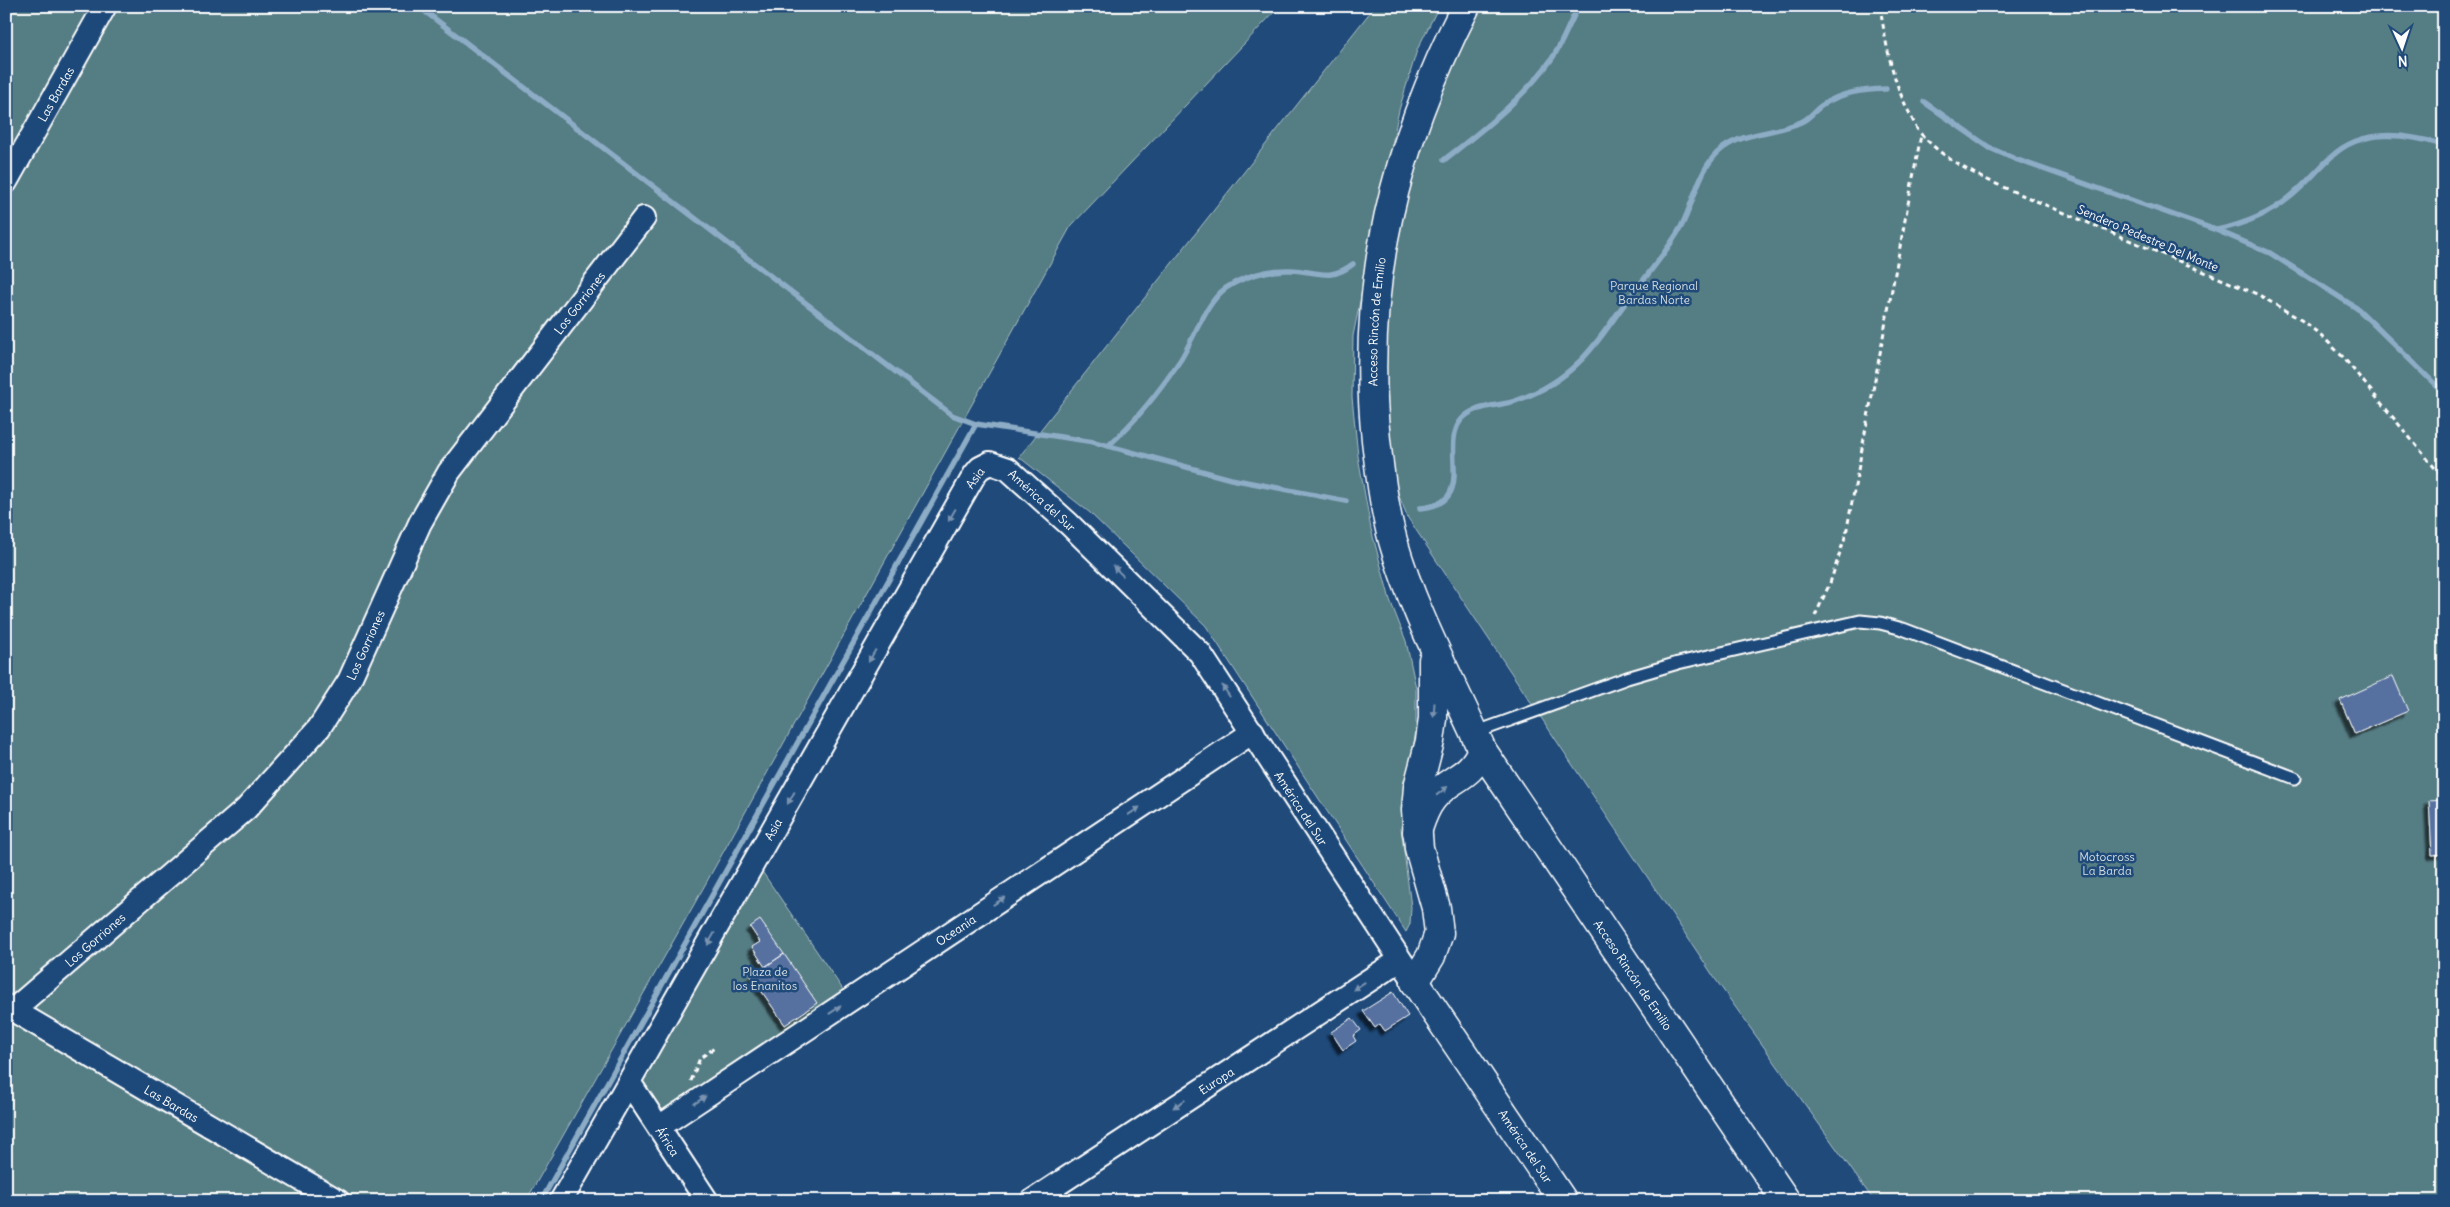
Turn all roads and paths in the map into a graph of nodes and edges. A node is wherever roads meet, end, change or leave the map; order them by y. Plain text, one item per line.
1 (106, 6) edge
2 (1466, 6) edge
3 (1880, 6) edge
4 (1921, 135) junction
5 (8, 175) edge
6 (644, 218) dead end
7 (990, 463) joint
8 (2444, 478) edge
9 (1809, 631) junction
10 (1431, 644) junction
11 (1253, 732) junction
12 (1478, 741) junction
13 (2295, 778) dead end
14 (1417, 832) junction
15 (1400, 960) junction
16 (1415, 982) junction
17 (10, 1008) edge
18 (716, 1047) dead end
19 (629, 1082) junction
20 (689, 1086) dead end
21 (659, 1127) junction
22 (338, 1201) edge
23 (562, 1201) edge
24 (708, 1201) edge
25 (1032, 1201) edge
26 (1562, 1201) edge
27 (1786, 1201) edge

1 - 5 street, Las Bardas
2 - 10 main road, Acceso Rincón de Emilio
3 - 4 path, Sendero Pedestre Del Monte
4 - 8 path, Sendero Pedestre Del Monte
4 - 9 path
6 - 17 street, Los Gorriones
11 -> 7 street, América del Sur
7 -> 19 street, Asia
9 - 12 lane
9 - 13 lane
10 - 12 main road, Acceso Rincón de Emilio
10 -> 14 main road, Acceso Rincón de Emilio
11 - 15 street, América del Sur
21 -> 11 street, Oceanía
14 -> 12 main road, Acceso Rincón de Emilio
12 - 27 main road, Acceso Rincón de Emilio
14 - 16 main road, Acceso Rincón de Emilio
15 - 16 street, América del Sur
15 -> 25 street, Europa
16 - 26 main road, América del Sur
17 - 22 street, Las Bardas
18 - 20 path
19 - 21 street, África
19 - 23 street, Asia
21 - 24 street, África

